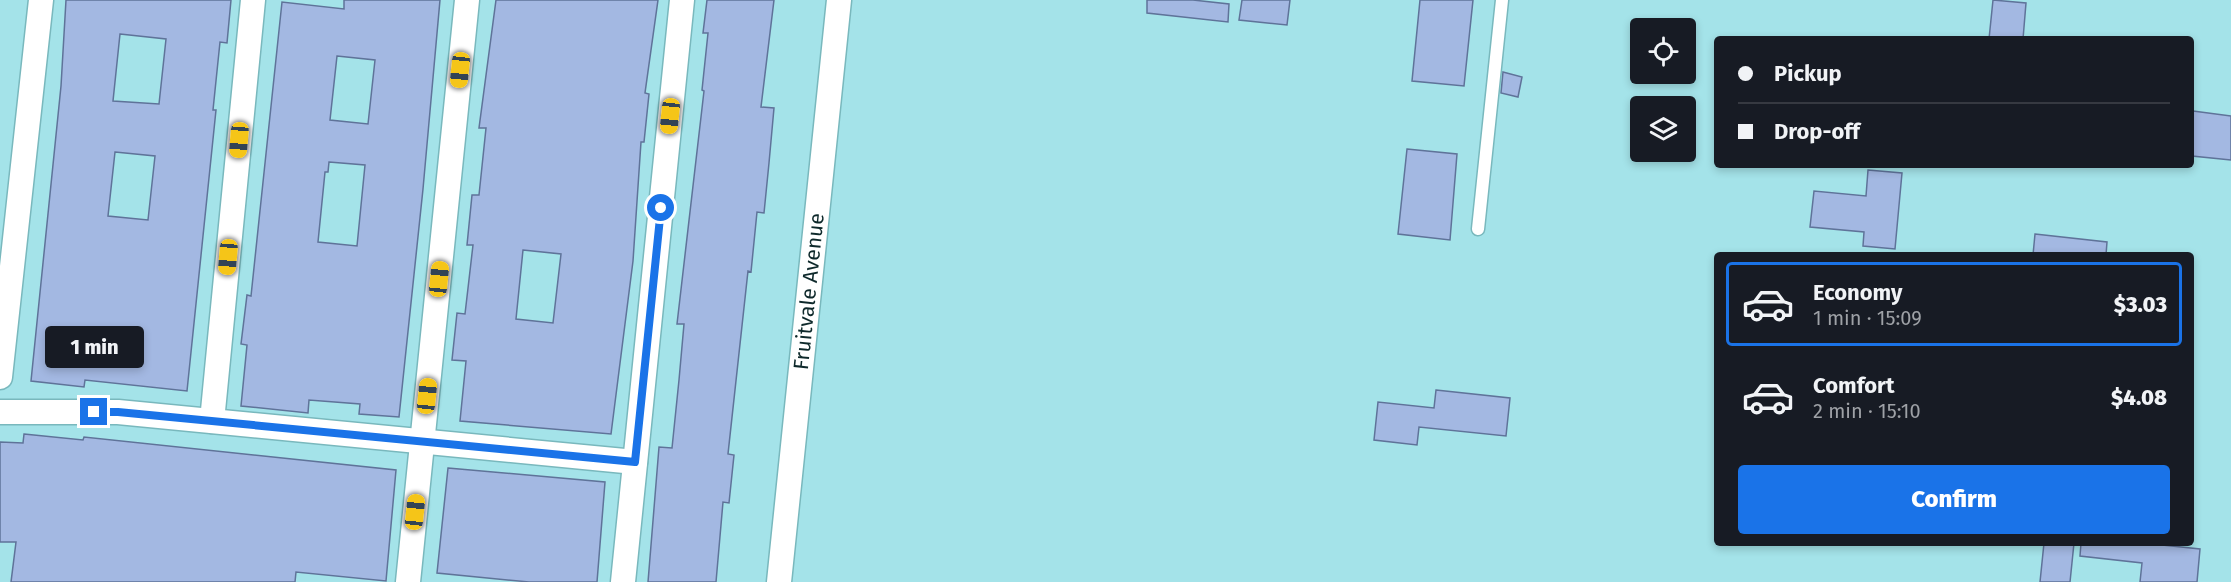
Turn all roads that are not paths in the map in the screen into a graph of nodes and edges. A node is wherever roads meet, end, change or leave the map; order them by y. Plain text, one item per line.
1 (41, 0) edge
2 (253, 0) edge
3 (467, 0) edge
4 (682, 0) edge
5 (839, 0) edge
6 (1502, 0) edge
7 (1478, 229) dead end
8 (0, 377) edge
9 (0, 412) edge
10 (212, 421) junction
11 (422, 442) junction
12 (635, 462) junction
13 (408, 582) edge
14 (623, 582) edge
15 (779, 582) edge

1 - 8 street
2 - 10 street
3 - 11 street
4 - 12 street
5 - 15 street, Fruitvale Avenue
6 - 7 lane
9 - 10 street
10 - 11 street
11 - 12 street
11 - 13 street
12 - 14 street

